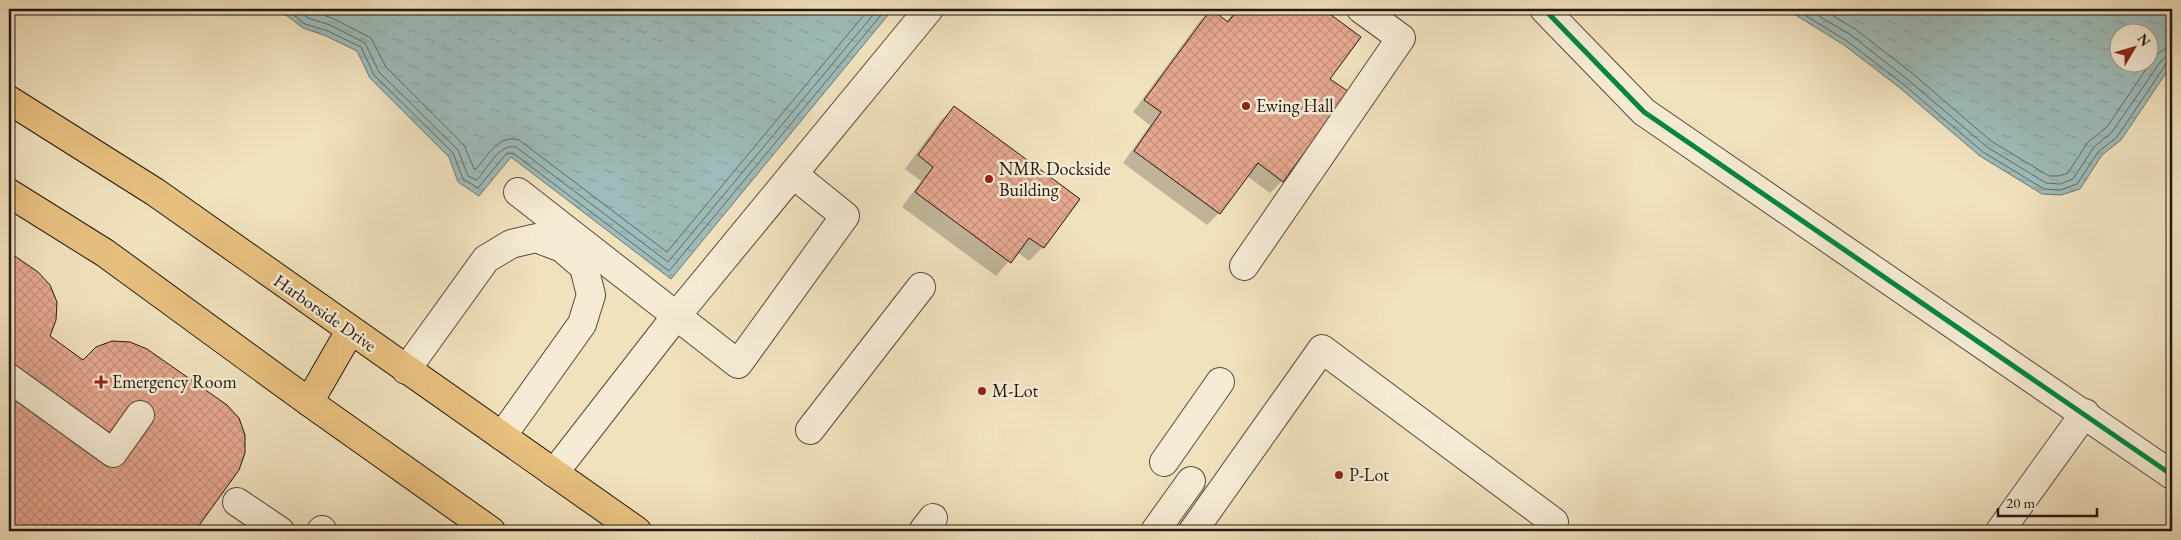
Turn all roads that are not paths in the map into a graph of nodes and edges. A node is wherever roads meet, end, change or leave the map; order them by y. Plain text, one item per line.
1 (929, 9) edge
2 (1361, 9) edge
3 (1544, 9) edge
4 (9, 100) edge
5 (793, 174) junction
6 (518, 192) dead end
7 (9, 193) edge
8 (1244, 266) dead end
9 (921, 286) dead end
10 (676, 315) junction
11 (350, 331) junction
12 (406, 370) junction
13 (9, 378) edge
14 (1220, 382) dead end
15 (308, 402) junction
16 (2085, 413) junction
17 (140, 415) dead end
18 (810, 430) dead end
19 (502, 436) junction
20 (1164, 462) dead end
21 (554, 473) junction
22 (2172, 475) edge
23 (1191, 481) dead end
24 (248, 516) edge
25 (1554, 522) dead end
26 (280, 531) edge
27 (491, 531) edge
28 (637, 531) edge
29 (1155, 531) edge
30 (1193, 531) edge
31 (2000, 531) edge

1 - 5 street
2 - 8 street
3 - 16 street
4 - 11 main road, Harborside Drive
5 - 10 street
5 - 10 street
6 - 10 street
7 - 15 main road
9 - 18 street
10 - 21 street
11 - 12 main road, Harborside Drive
11 - 15 main road
12 - 19 main road, Harborside Drive
12 - 19 street
13 - 17 street
14 - 20 street
15 - 27 main road
16 - 22 street
16 - 31 street
19 - 21 main road, Harborside Drive
21 - 28 main road, Harborside Drive
23 - 29 street
24 - 26 street
25 - 30 street

